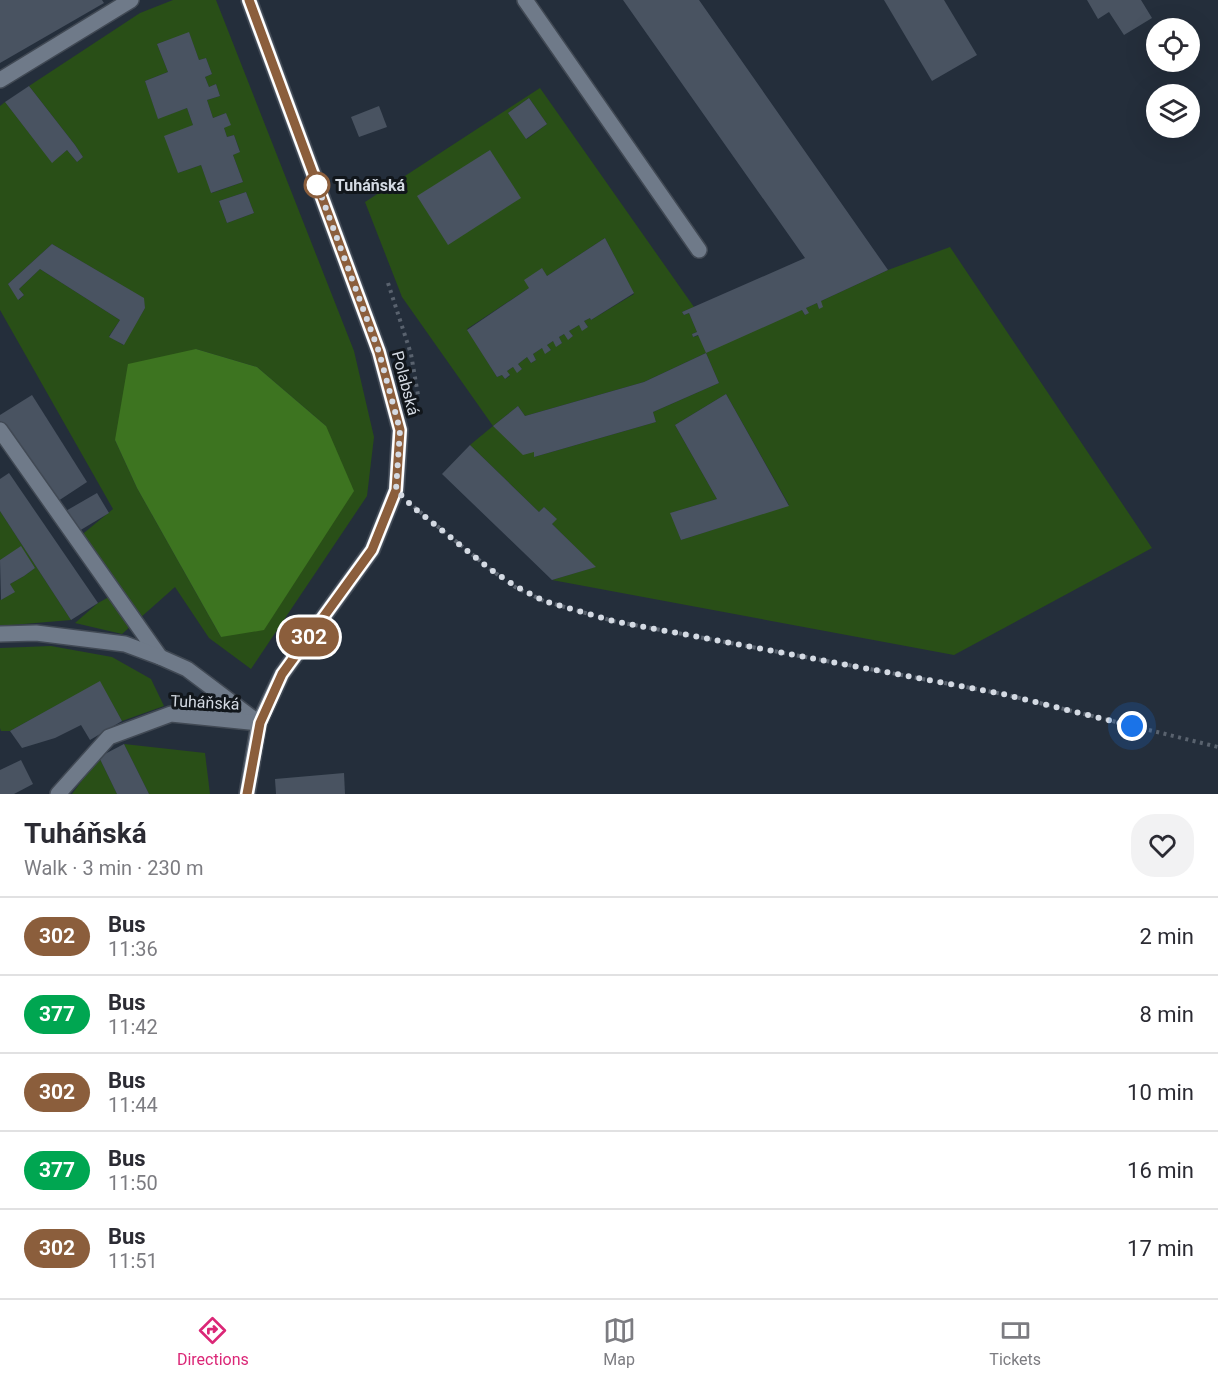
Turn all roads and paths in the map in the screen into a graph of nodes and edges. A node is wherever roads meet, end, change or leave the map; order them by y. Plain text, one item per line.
1 (131, 0) edge
2 (249, 0) edge
3 (525, 0) edge
4 (0, 80) edge
5 (699, 250) dead end
6 (0, 430) edge
7 (396, 490) junction
8 (0, 634) edge
9 (160, 657) junction
10 (260, 723) junction
11 (1218, 747) edge
12 (58, 794) edge
13 (247, 794) edge

1 - 4 street
2 - 7 street, Polabská
3 - 5 street
6 - 9 street
7 - 10 street, Polabská
7 - 11 path
8 - 9 street, Tuháňská
9 - 10 street, Tuháňská
10 - 12 street, Tuháňská
10 - 13 street, Polabská

